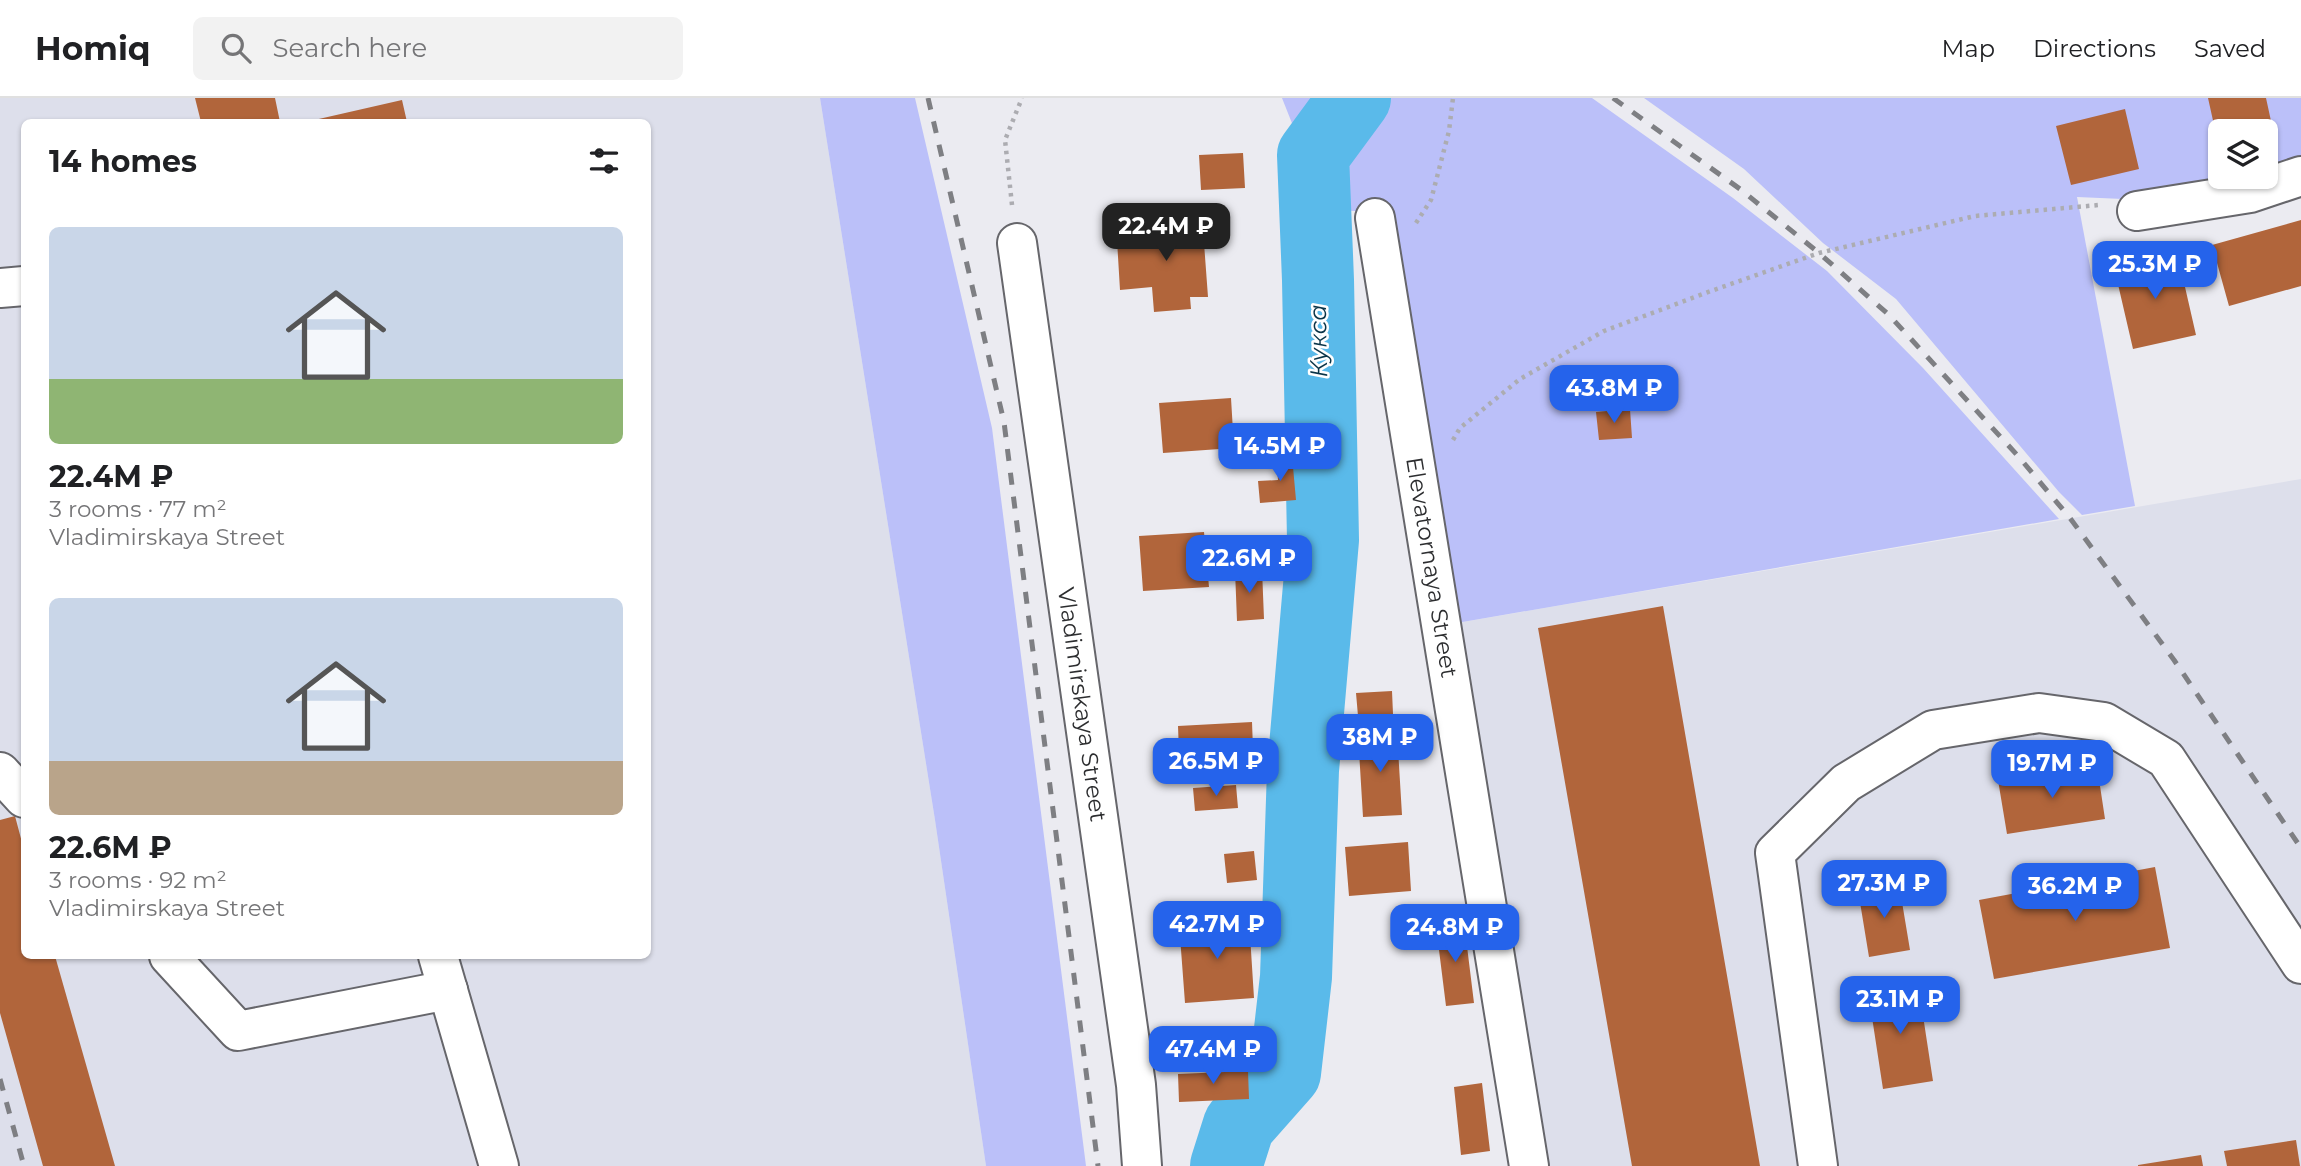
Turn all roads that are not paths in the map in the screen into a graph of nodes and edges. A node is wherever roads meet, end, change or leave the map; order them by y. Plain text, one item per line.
1 (2301, 176) edge
2 (2137, 211) road end
3 (1375, 218) dead end
4 (1017, 243) road end
5 (21, 286) edge
6 (0, 288) edge
7 (0, 772) edge
8 (21, 796) edge
9 (172, 959) edge
10 (2301, 964) edge
11 (443, 973) edge
12 (499, 1166) edge
13 (1142, 1166) edge
14 (1529, 1166) edge
15 (1818, 1166) edge

1 - 2 street
3 - 14 street, Elevatornaya Street
4 - 13 street, Vladimirskaya Street
5 - 6 street
7 - 8 street
9 - 11 street
10 - 15 street
11 - 12 street

